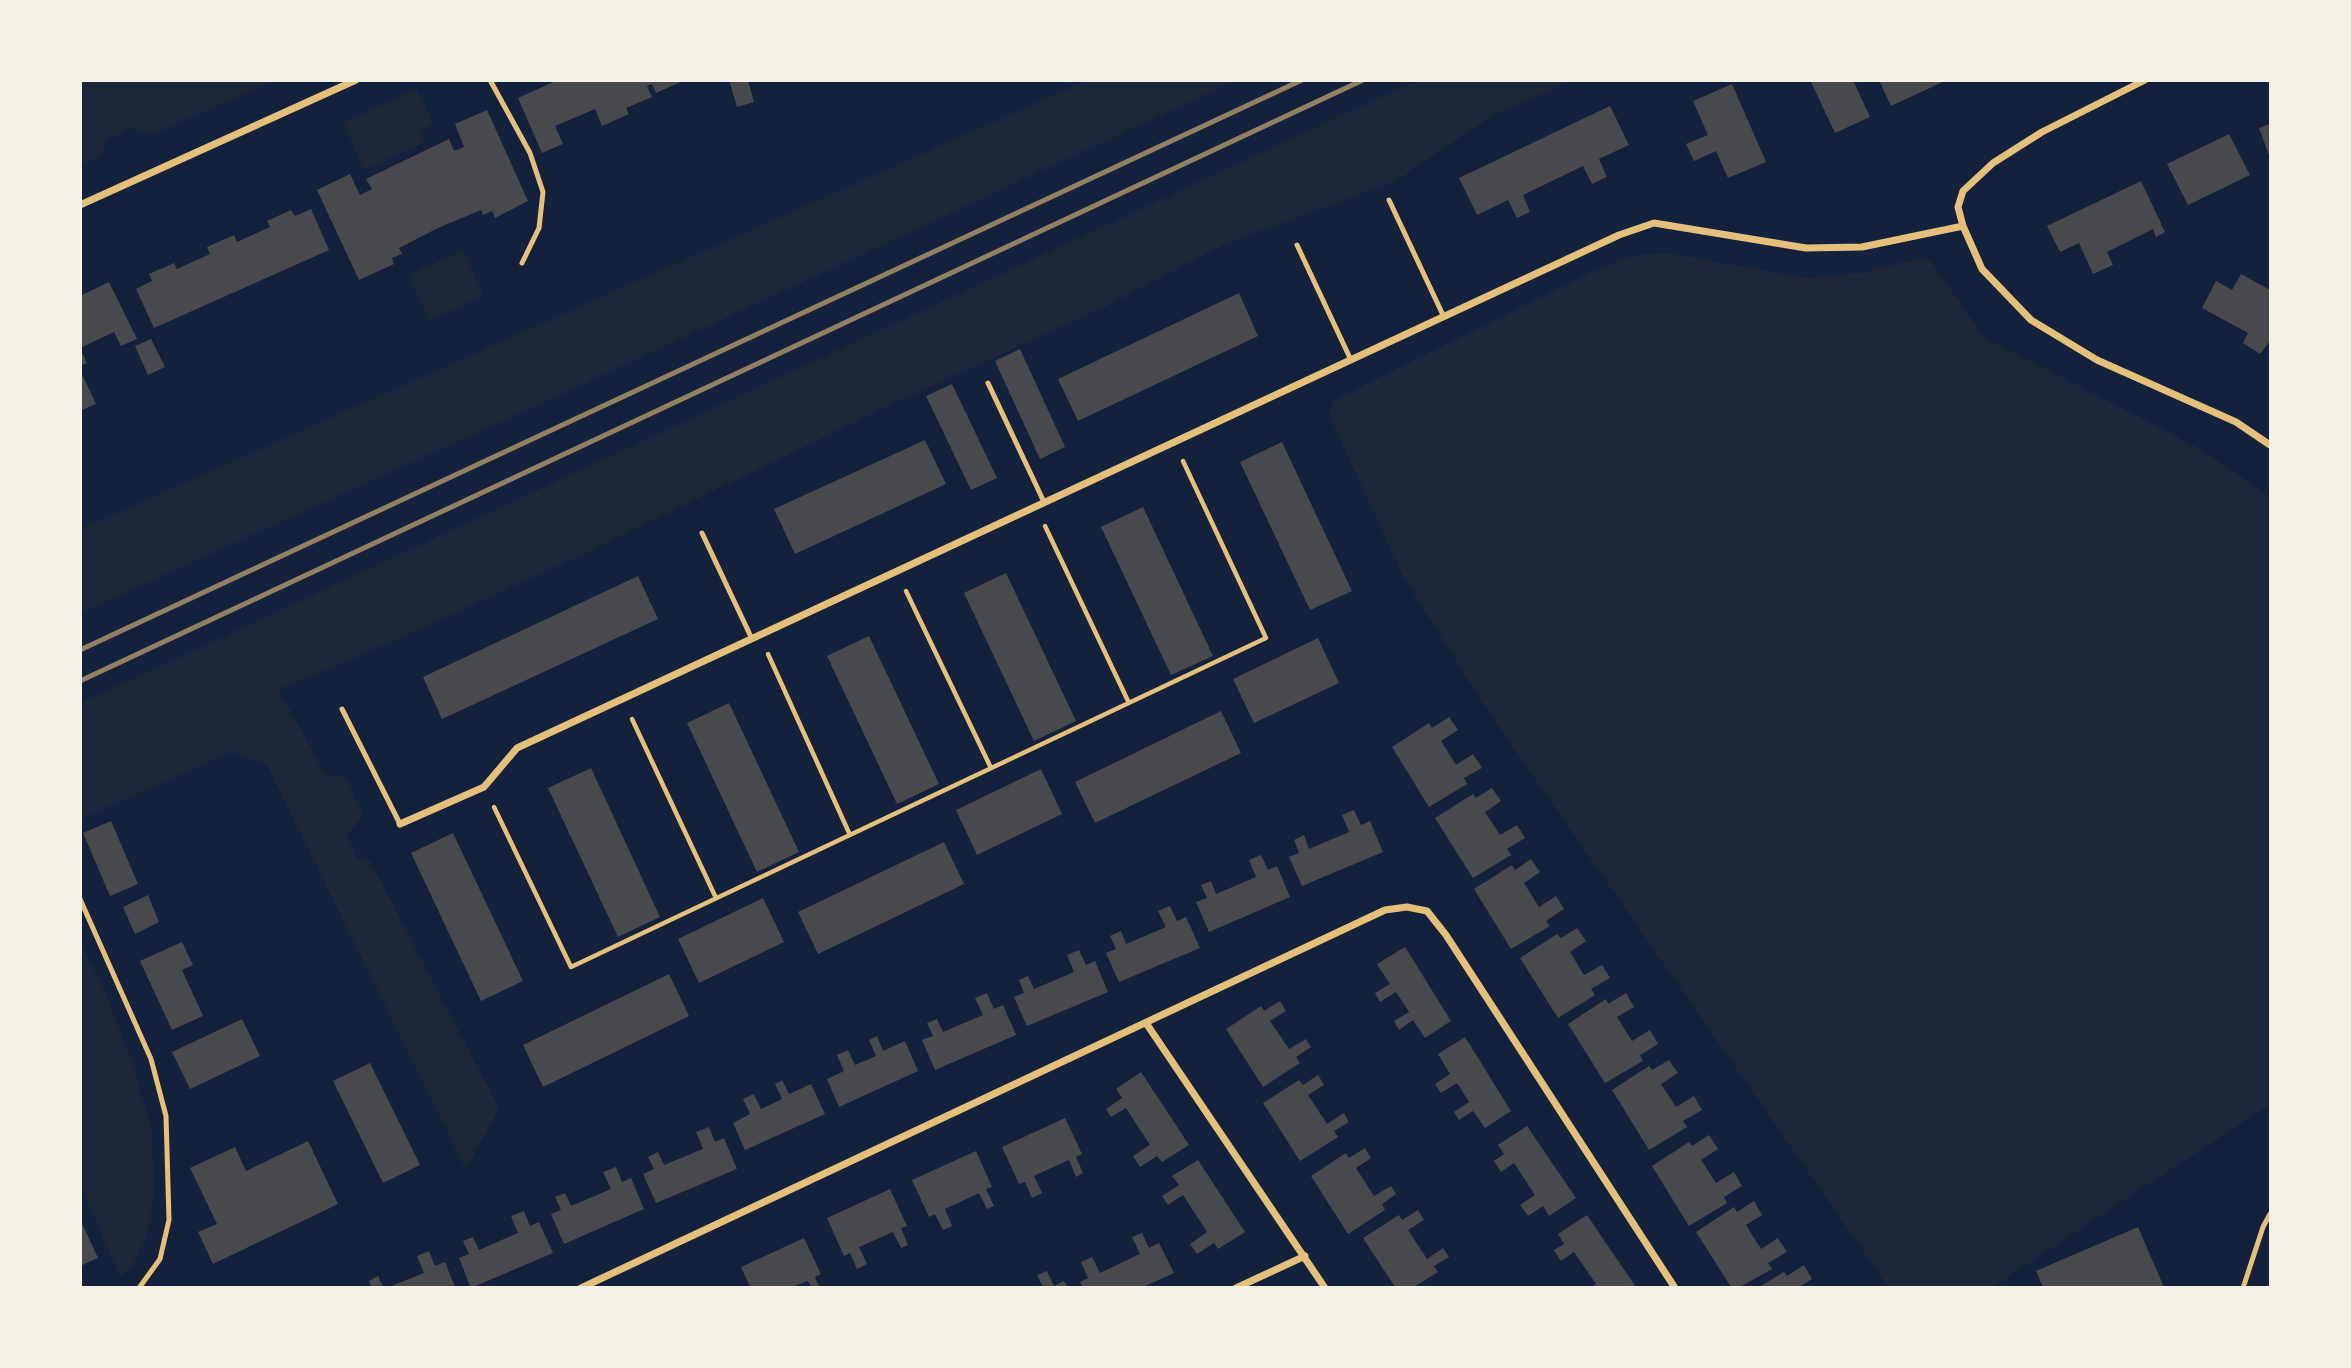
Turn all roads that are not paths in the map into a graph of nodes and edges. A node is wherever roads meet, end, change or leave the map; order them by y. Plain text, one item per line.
1 (356, 80) edge
2 (490, 80) edge
3 (2145, 80) edge
4 (1389, 200) dead end
5 (80, 205) edge
6 (1963, 226) junction
7 (1297, 245) dead end
8 (522, 263) dead end
9 (1443, 315) junction
10 (1350, 358) junction
11 (988, 383) dead end
12 (2270, 445) edge
13 (1044, 502) junction
14 (702, 533) dead end
15 (756, 637) junction
16 (342, 709) dead end
17 (400, 824) joint
18 (80, 899) edge
19 (1146, 1023) junction
20 (2270, 1214) edge
21 (1305, 1256) junction
22 (139, 1287) edge
23 (580, 1287) edge
24 (1236, 1287) edge
25 (1325, 1287) edge
26 (1675, 1287) edge
27 (2243, 1287) edge

1 - 5 street
2 - 8 lane
3 - 6 street
4 - 9 lane
6 - 9 street
6 - 12 street
7 - 10 lane
9 - 10 street
10 - 13 street
11 - 13 lane
13 - 15 street
14 - 15 lane
15 - 17 street
16 - 17 lane
18 - 22 lane
19 - 21 street
19 - 23 street
19 - 26 street
20 - 27 lane
21 - 24 street
21 - 25 street

